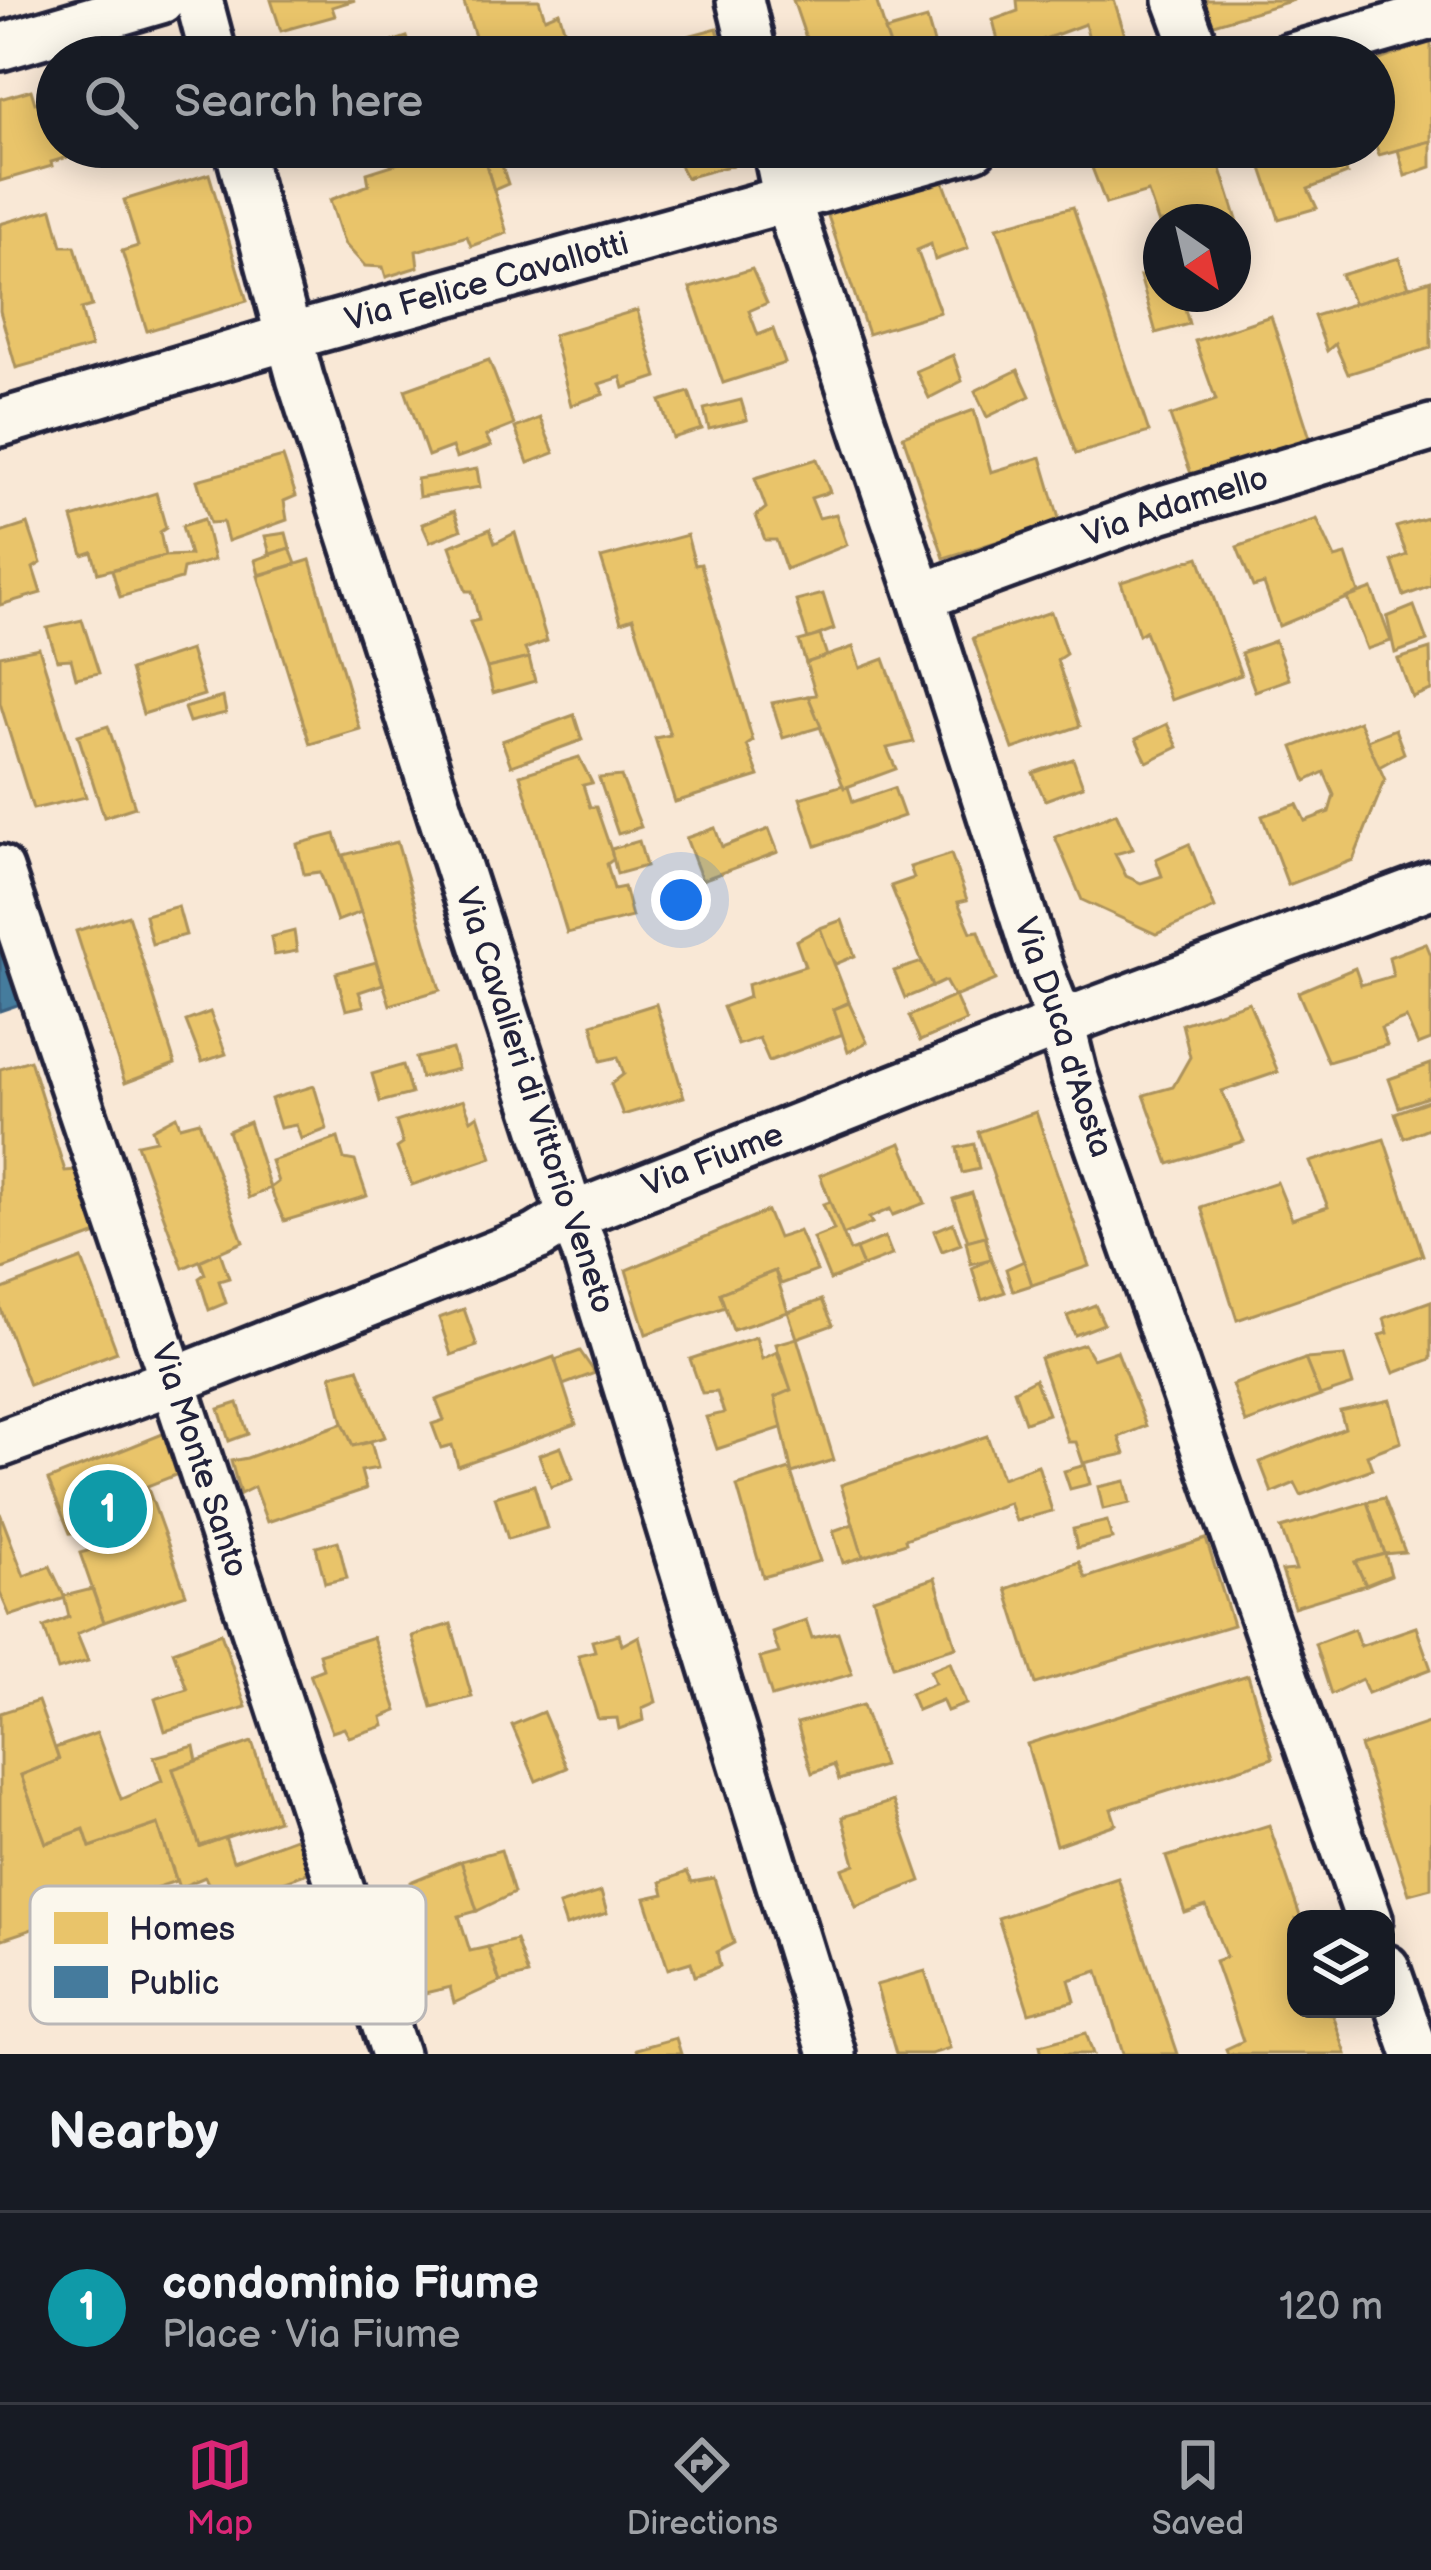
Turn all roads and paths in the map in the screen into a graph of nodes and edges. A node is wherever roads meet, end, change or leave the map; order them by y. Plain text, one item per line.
1 (160, 0) edge
2 (199, 0) edge
3 (740, 0) edge
4 (1178, 0) edge
5 (1420, 12) edge
6 (208, 36) edge
7 (749, 36) edge
8 (1191, 36) edge
9 (1350, 36) edge
10 (0, 46) edge
11 (244, 168) edge
12 (780, 168) edge
13 (900, 168) edge
14 (787, 200) junction
15 (289, 337) junction
16 (0, 423) edge
17 (1431, 428) edge
18 (921, 597) junction
19 (0, 869) edge
20 (1431, 885) edge
21 (1061, 1023) junction
22 (572, 1216) junction
23 (173, 1381) junction
24 (0, 1444) edge
25 (340, 1886) edge
26 (1366, 1910) edge
27 (1395, 1993) edge
28 (385, 2024) edge
29 (395, 2054) edge
30 (832, 2054) edge
31 (1416, 2054) edge

1 - 10 street
2 - 6 street
3 - 7 street
4 - 8 street
5 - 9 street
11 - 15 street, Via Cavalieri di Vittorio Veneto
12 - 14 street, Via Duca d'Aosta
13 - 14 street, Via Felice Cavallotti
14 - 15 street, Via Felice Cavallotti
14 - 18 street, Via Duca d'Aosta
15 - 16 street, Via Felice Cavallotti
15 - 22 street, Via Cavalieri di Vittorio Veneto
17 - 18 street, Via Adamello
18 - 21 street, Via Duca d'Aosta
19 - 23 street, Via Monte Santo
20 - 21 street, Via Fiume
21 - 22 street, Via Fiume
21 - 26 street, Via Duca d'Aosta
22 - 23 street, Via Fiume
22 - 30 street, Via Cavalieri di Vittorio Veneto
23 - 24 street, Via Fiume
23 - 25 street, Via Monte Santo
27 - 31 street
28 - 29 street, Via Monte Santo

